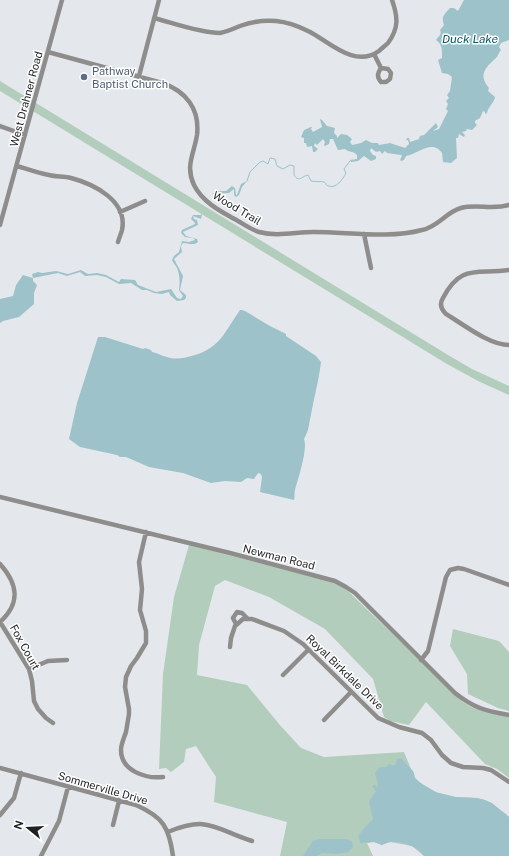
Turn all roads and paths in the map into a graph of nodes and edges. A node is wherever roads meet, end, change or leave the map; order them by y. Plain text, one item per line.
1 (62, 0) edge
2 (159, 0) edge
3 (392, 0) edge
4 (154, 18) junction
5 (48, 52) junction
6 (374, 54) junction
7 (381, 68) dead end
8 (139, 76) junction
9 (0, 126) edge
10 (25, 134) junction
11 (17, 166) junction
12 (146, 201) dead end
13 (509, 205) edge
14 (120, 212) junction
15 (0, 225) edge
16 (364, 234) junction
17 (118, 242) dead end
18 (371, 268) dead end
19 (509, 270) edge
20 (509, 345) edge
21 (0, 497) edge
22 (146, 532) junction
23 (0, 564) edge
24 (509, 585) edge
25 (247, 618) junction
26 (0, 622) edge
27 (236, 624) junction
28 (230, 647) dead end
29 (308, 650) junction
30 (67, 660) dead end
31 (421, 660) junction
32 (29, 668) junction
33 (283, 675) dead end
34 (351, 692) junction
35 (509, 715) edge
36 (324, 720) dead end
37 (53, 723) dead end
38 (0, 768) edge
39 (21, 773) junction
40 (163, 777) dead end
41 (509, 782) edge
42 (68, 787) junction
43 (119, 801) junction
44 (0, 815) edge
45 (112, 825) dead end
46 (168, 832) junction
47 (252, 841) dead end
48 (42, 856) edge
49 (173, 856) edge

1 - 5 street, West Drahner Road
2 - 4 street
3 - 6 street
4 - 6 street
4 - 8 street
5 - 8 street, Wood Trail
5 - 10 street, West Drahner Road
6 - 7 street
8 - 16 street, Wood Trail
9 - 10 street
10 - 11 street, West Drahner Road
11 - 14 street
11 - 15 street, West Drahner Road
12 - 14 street
13 - 16 street, Wood Trail
14 - 17 street
16 - 18 street
19 - 20 street
21 - 22 street, Newman Road
22 - 31 street, Newman Road
22 - 40 street
23 - 26 street
24 - 31 street
25 - 27 street
25 - 27 street, Royal Birkdale Drive
25 - 29 street, Royal Birkdale Drive
26 - 32 street, Fox Court
27 - 28 street, Royal Birkdale Drive
29 - 33 street
29 - 34 street, Royal Birkdale Drive
30 - 32 street
31 - 35 street, Newman Road
32 - 37 street, Fox Court
34 - 36 street
34 - 41 street, Royal Birkdale Drive
38 - 39 street, Sommerville Drive
39 - 42 street, Sommerville Drive
39 - 44 street
42 - 43 street, Sommerville Drive
42 - 48 street
43 - 45 street
43 - 46 street, Sommerville Drive
46 - 47 street
46 - 49 street, Sommerville Drive

